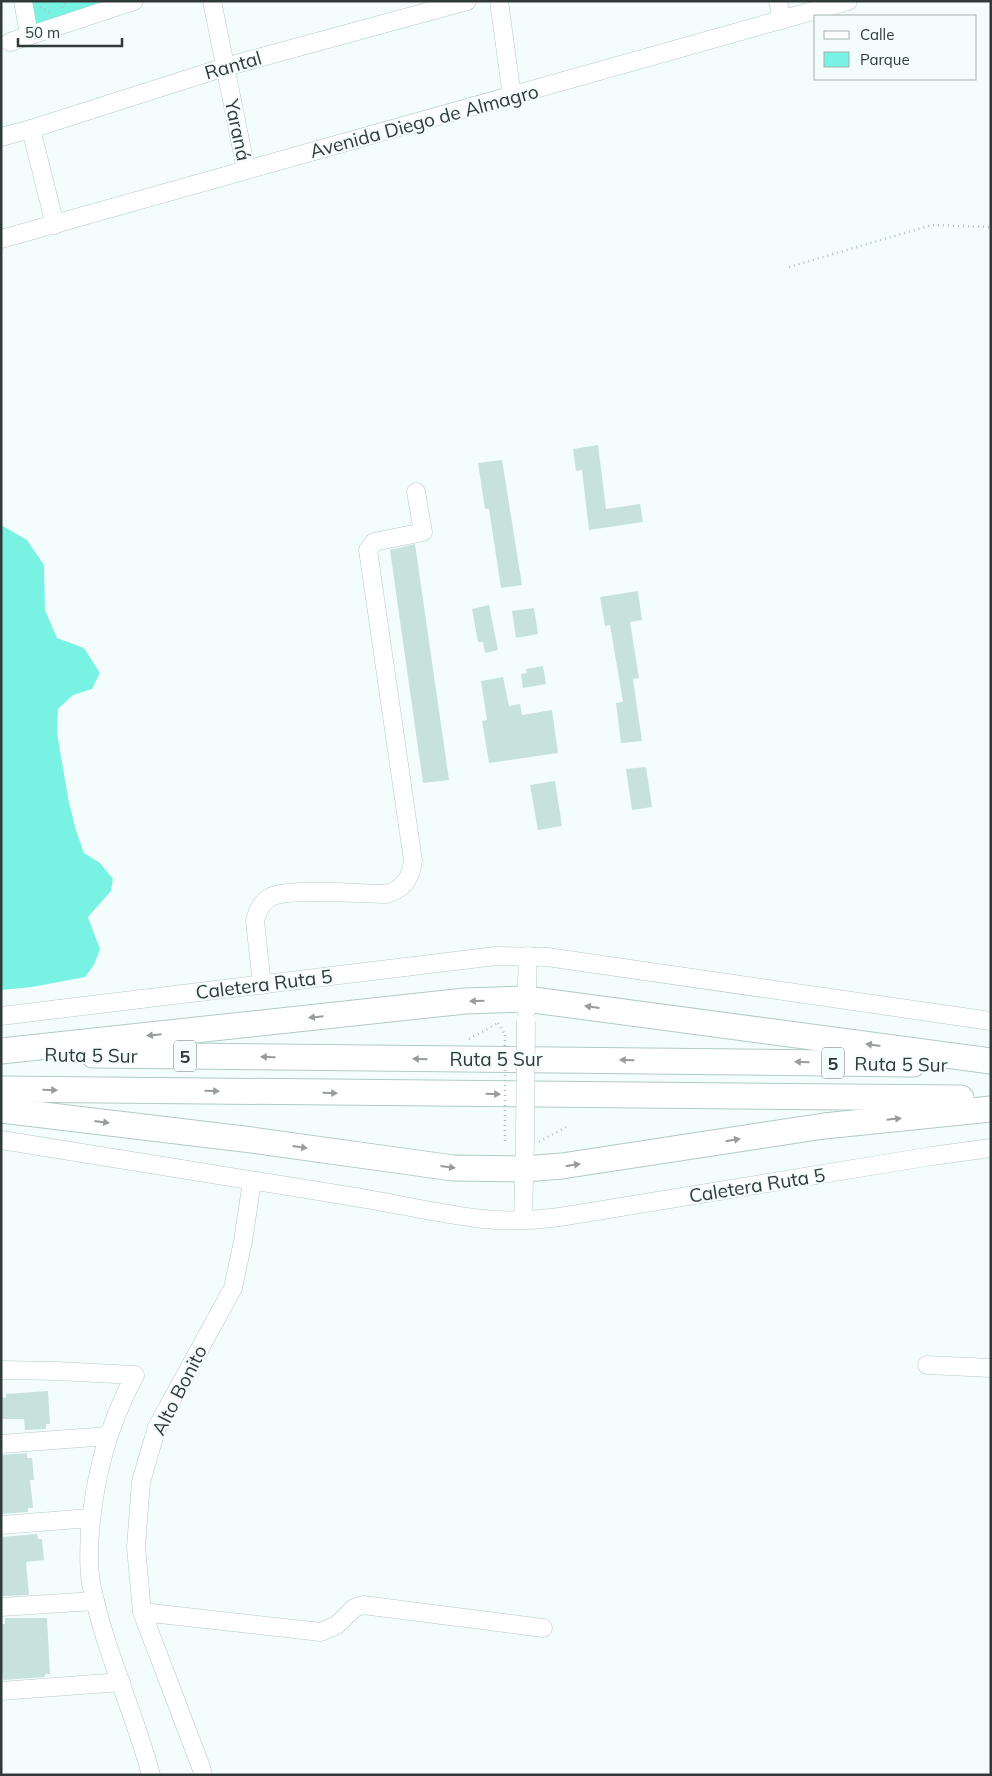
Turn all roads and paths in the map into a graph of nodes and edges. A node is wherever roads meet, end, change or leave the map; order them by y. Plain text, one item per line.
1 (23, 1) edge
2 (66, 1) edge
3 (212, 1) edge
4 (467, 1) edge
5 (499, 1) edge
6 (778, 1) edge
7 (848, 1) edge
8 (124, 3) edge
9 (40, 7) dead end
10 (60, 10) dead end
11 (53, 13) dead end
12 (782, 20) junction
13 (29, 35) junction
14 (10, 42) dead end
15 (225, 67) junction
16 (512, 96) junction
17 (31, 129) junction
18 (1, 136) edge
19 (246, 170) junction
20 (55, 225) junction
21 (991, 228) edge
22 (1, 240) edge
23 (789, 268) dead end
24 (416, 492) dead end
25 (528, 956) junction
26 (262, 985) junction
27 (526, 1010) junction
28 (1, 1016) edge
29 (991, 1021) edge
30 (498, 1023) dead end
31 (488, 1028) dead end
32 (505, 1035) dead end
33 (1, 1052) edge
34 (991, 1061) edge
35 (991, 1065) edge
36 (1, 1090) edge
37 (991, 1099) edge
38 (991, 1109) edge
39 (1, 1110) edge
40 (566, 1127) dead end
41 (1, 1140) edge
42 (505, 1142) dead end
43 (533, 1142) junction
44 (991, 1148) edge
45 (524, 1169) junction
46 (252, 1181) junction
47 (523, 1220) junction
48 (927, 1365) dead end
49 (991, 1368) edge
50 (1, 1370) edge
51 (108, 1436) junction
52 (1, 1444) edge
53 (91, 1518) junction
54 (1, 1525) edge
55 (95, 1601) junction
56 (1, 1607) edge
57 (142, 1612) junction
58 (543, 1628) dead end
59 (121, 1682) junction
60 (1, 1691) edge
61 (152, 1775) edge
62 (202, 1775) edge

1 - 13 street
2 - 10 path
3 - 15 street, Yaraná
4 - 15 street, Rantal
5 - 16 street
6 - 12 street
7 - 12 street, Avenida Diego de Almagro
8 - 13 street
9 - 11 path
12 - 16 street, Avenida Diego de Almagro
13 - 14 street
15 - 17 street, Rantal
15 - 19 street, Yaraná
16 - 19 street, Avenida Diego de Almagro
17 - 18 street, Rantal
17 - 20 street
19 - 20 street, Avenida Diego de Almagro
20 - 22 street, Avenida Diego de Almagro
21 - 23 path
24 - 26 street
25 - 26 street, Caletera Ruta 5
25 - 27 street
25 - 29 street, Caletera Ruta 5
26 - 28 street, Caletera Ruta 5
27 -> 33 highway
34 -> 27 highway
27 - 43 street, bridge
30 - 31 path
32 - 42 path, bridge
35 -> 33 highway, Ruta 5 Sur / 5
36 -> 37 highway, Ruta 5 Sur / 5
45 -> 38 highway
39 -> 45 highway
40 - 43 path
41 - 46 street, Caletera Ruta 5
43 - 45 street
44 - 47 street, Caletera Ruta 5
45 - 47 street
46 - 47 street, Caletera Ruta 5
46 - 57 street, Alto Bonito
48 - 49 street
50 - 51 street
51 - 52 street
51 - 53 street
53 - 54 street
53 - 55 street
55 - 56 street
55 - 59 street
57 - 58 street
57 - 62 street, Alto Bonito
59 - 60 street
59 - 61 street

